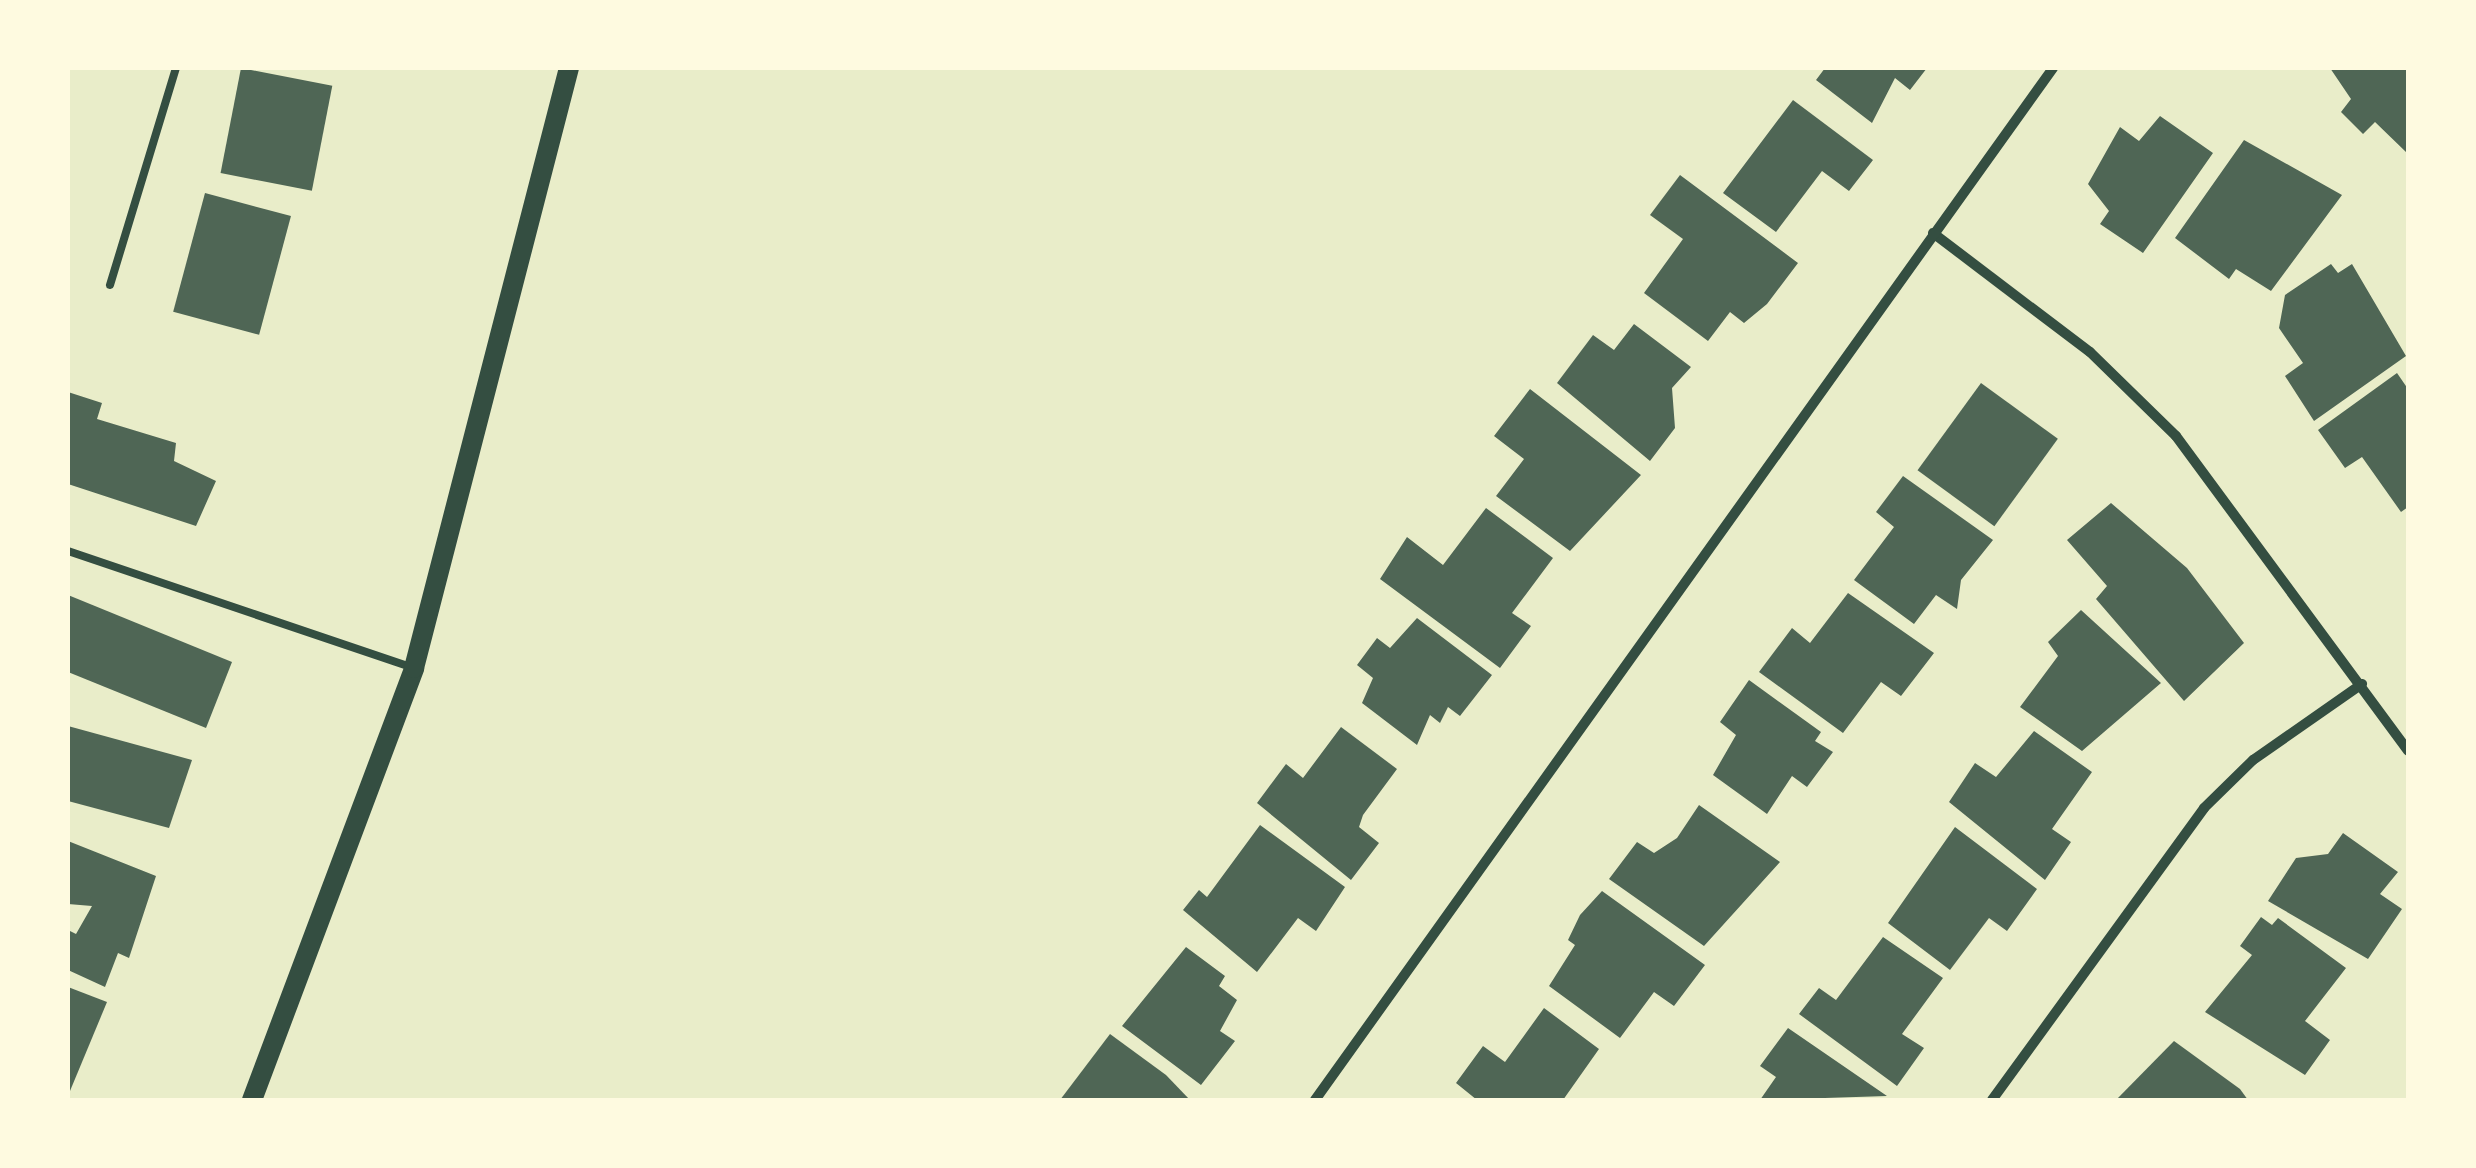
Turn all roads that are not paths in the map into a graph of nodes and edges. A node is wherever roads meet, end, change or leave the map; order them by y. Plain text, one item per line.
1 (176, 68) edge
2 (569, 68) edge
3 (2054, 68) edge
4 (1933, 233) junction
5 (110, 285) dead end
6 (68, 551) edge
7 (414, 668) junction
8 (2362, 684) junction
9 (2408, 751) edge
10 (252, 1100) edge
11 (1315, 1100) edge
12 (1992, 1100) edge

1 - 5 lane
2 - 7 main road
3 - 4 street
4 - 8 street
4 - 11 street
6 - 7 lane
7 - 10 main road
8 - 9 street
8 - 12 street

